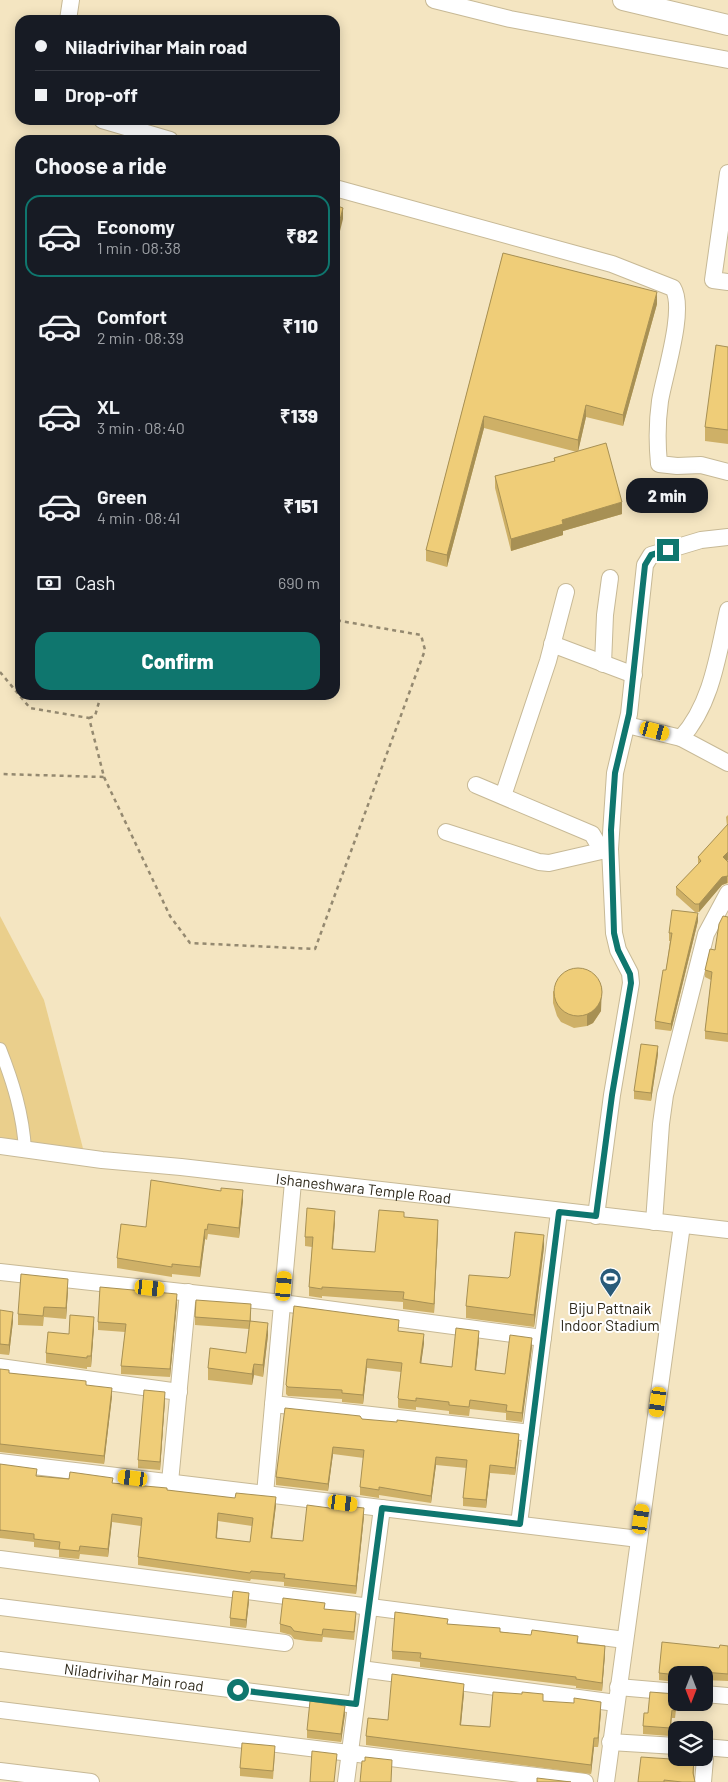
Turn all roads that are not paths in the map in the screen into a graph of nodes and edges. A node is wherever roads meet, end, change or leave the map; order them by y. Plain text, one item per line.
1 (71, 0) edge
2 (434, 0) edge
3 (623, 0) edge
4 (69, 15) edge
5 (728, 25) edge
6 (728, 60) edge
7 (119, 125) edge
8 (153, 135) edge
9 (728, 173) edge
10 (340, 189) edge
11 (728, 282) edge
12 (728, 472) edge
13 (728, 537) edge
14 (610, 578) dead end
15 (566, 592) dead end
16 (728, 610) edge
17 (552, 644) junction
18 (604, 664) junction
19 (634, 675) junction
20 (627, 725) junction
21 (681, 738) junction
22 (728, 763) edge
23 (476, 785) dead end
24 (503, 796) junction
25 (446, 832) dead end
26 (606, 850) junction
27 (728, 893) edge
28 (723, 910) edge
29 (0, 1049) edge
30 (0, 1146) edge
31 (25, 1150) junction
32 (293, 1182) junction
33 (559, 1212) junction
34 (596, 1216) junction
35 (654, 1222) junction
36 (682, 1225) junction
37 (728, 1230) edge
38 (0, 1272) edge
39 (188, 1292) junction
40 (282, 1303) junction
41 (543, 1338) junction
42 (0, 1367) edge
43 (179, 1392) junction
44 (273, 1404) junction
45 (531, 1433) junction
46 (0, 1462) edge
47 (170, 1482) junction
48 (265, 1494) junction
49 (382, 1508) junction
50 (520, 1524) junction
51 (639, 1539) junction
52 (0, 1558) edge
53 (0, 1607) edge
54 (369, 1607) junction
55 (625, 1640) junction
56 (285, 1643) dead end
57 (0, 1660) edge
58 (361, 1669) junction
59 (668, 1692) edge
60 (617, 1695) junction
61 (713, 1695) edge
62 (728, 1696) edge
63 (356, 1704) junction
64 (0, 1710) edge
65 (610, 1742) junction
66 (668, 1746) edge
67 (713, 1747) edge
68 (728, 1748) edge
69 (350, 1752) junction
70 (704, 1766) edge
71 (0, 1771) edge
72 (91, 1782) edge
73 (346, 1782) edge
74 (585, 1782) edge
75 (606, 1782) edge
76 (703, 1782) edge

1 - 4 street
2 - 6 street
3 - 5 street
7 - 8 street
9 - 11 street
10 - 12 street
13 - 19 street
14 - 18 street
15 - 17 street
16 - 21 street
17 - 18 street
17 - 24 street
18 - 19 street
19 - 20 street
20 - 21 street
20 - 26 street
21 - 22 street
23 - 24 street
24 - 26 street
25 - 26 street
26 - 34 street
27 - 28 street
28 - 35 street
29 - 31 street
30 - 31 street, Ishaneshwara Temple Road
31 - 32 street, Ishaneshwara Temple Road
32 - 33 street, Ishaneshwara Temple Road
32 - 40 street
33 - 34 street, Ishaneshwara Temple Road
33 - 41 street
34 - 35 street, Ishaneshwara Temple Road
35 - 36 street, Ishaneshwara Temple Road
36 - 37 street, Ishaneshwara Temple Road
36 - 51 street
38 - 39 street
39 - 40 street
39 - 43 street
40 - 41 street
40 - 44 street
41 - 45 street
42 - 43 street
43 - 47 street
44 - 45 street
44 - 48 street
45 - 50 street
46 - 47 street
47 - 48 street
48 - 49 street
49 - 50 street
49 - 54 street
50 - 51 street
51 - 55 street
52 - 54 street
53 - 56 street
54 - 55 street
54 - 58 street
55 - 60 street
57 - 63 street, Niladrivihar Main road
58 - 60 street
58 - 63 street
59 - 60 street
60 - 65 street
61 - 62 street
63 - 69 street
64 - 69 street
65 - 66 street
65 - 75 street
67 - 68 street
69 - 73 street
69 - 74 street
70 - 76 street
71 - 72 street

